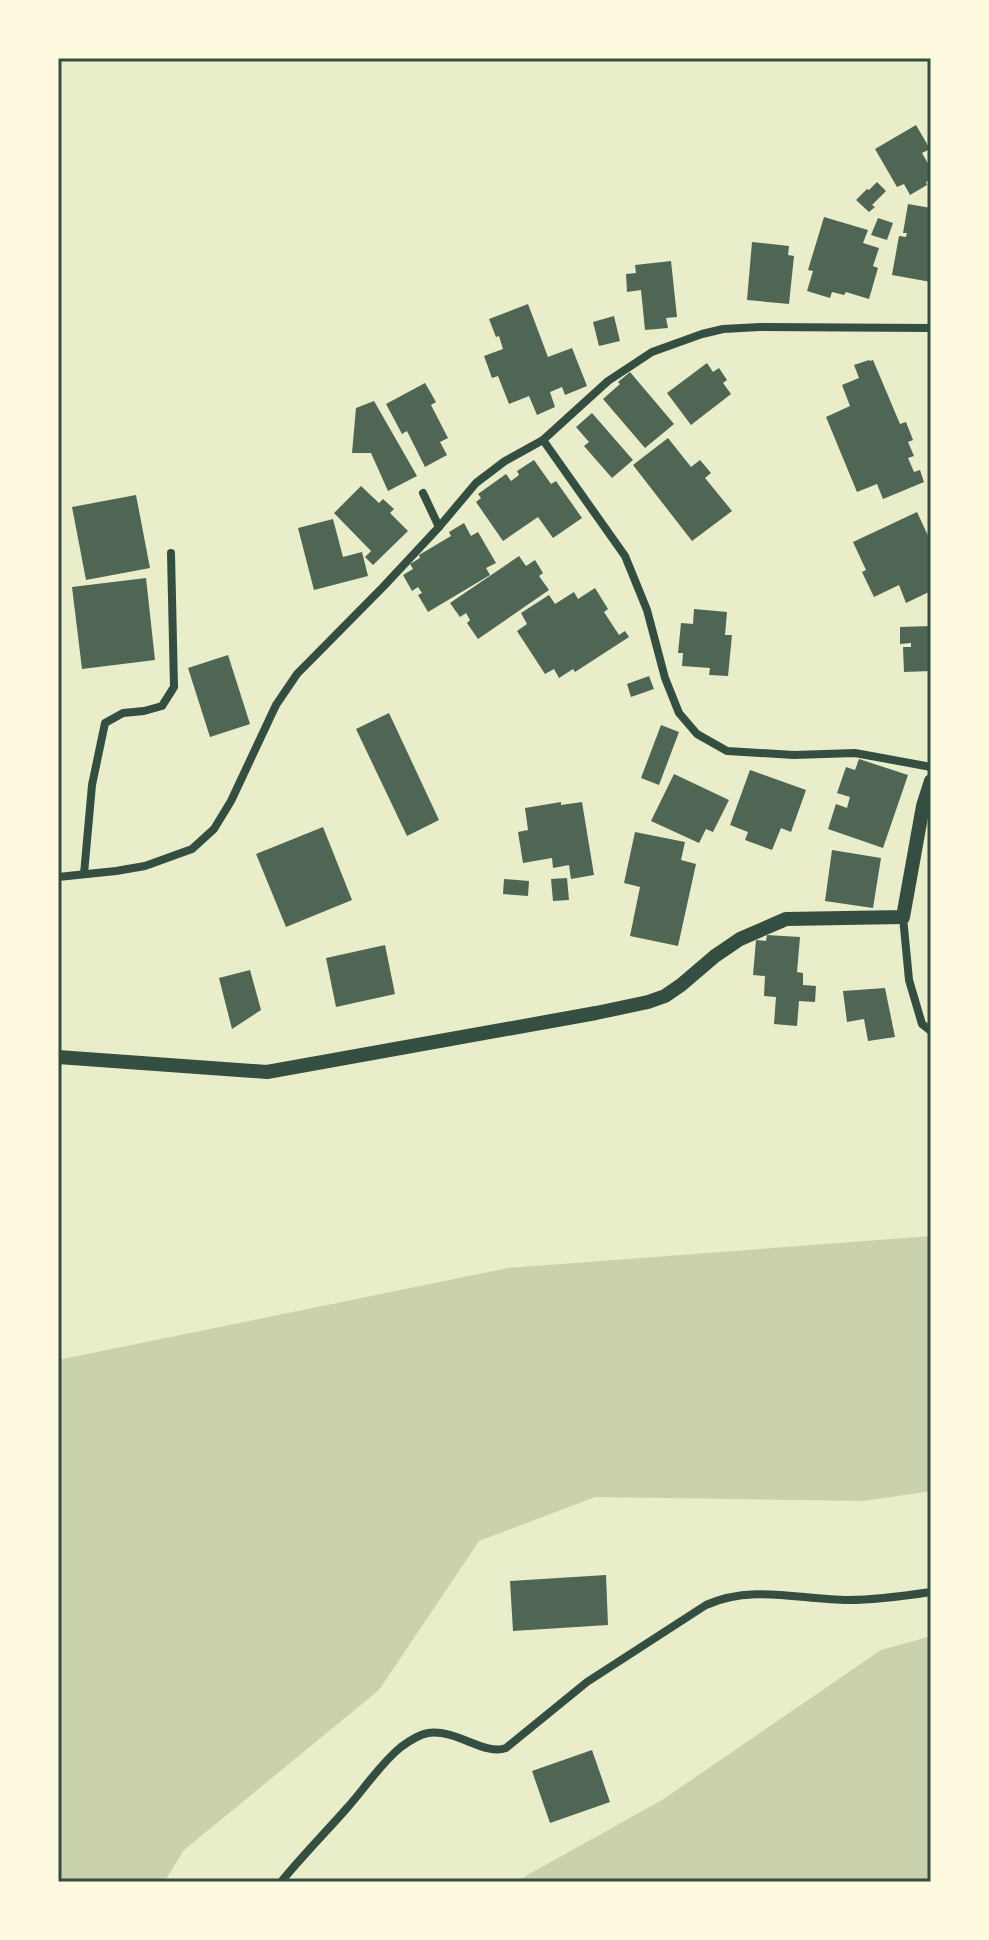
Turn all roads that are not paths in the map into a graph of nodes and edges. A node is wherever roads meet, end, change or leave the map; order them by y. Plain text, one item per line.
1 (931, 328) edge
2 (543, 440) junction
3 (423, 493) dead end
4 (439, 527) junction
5 (171, 553) dead end
6 (931, 767) edge
7 (931, 781) edge
8 (84, 874) junction
9 (58, 877) edge
10 (903, 917) junction
11 (931, 1031) edge
12 (58, 1057) edge
13 (931, 1592) edge
14 (281, 1882) edge

1 - 2 street
2 - 4 street
2 - 6 street
3 - 4 street
4 - 8 street
5 - 8 street
7 - 10 street
8 - 9 street
10 - 11 street
10 - 12 street
13 - 14 street

